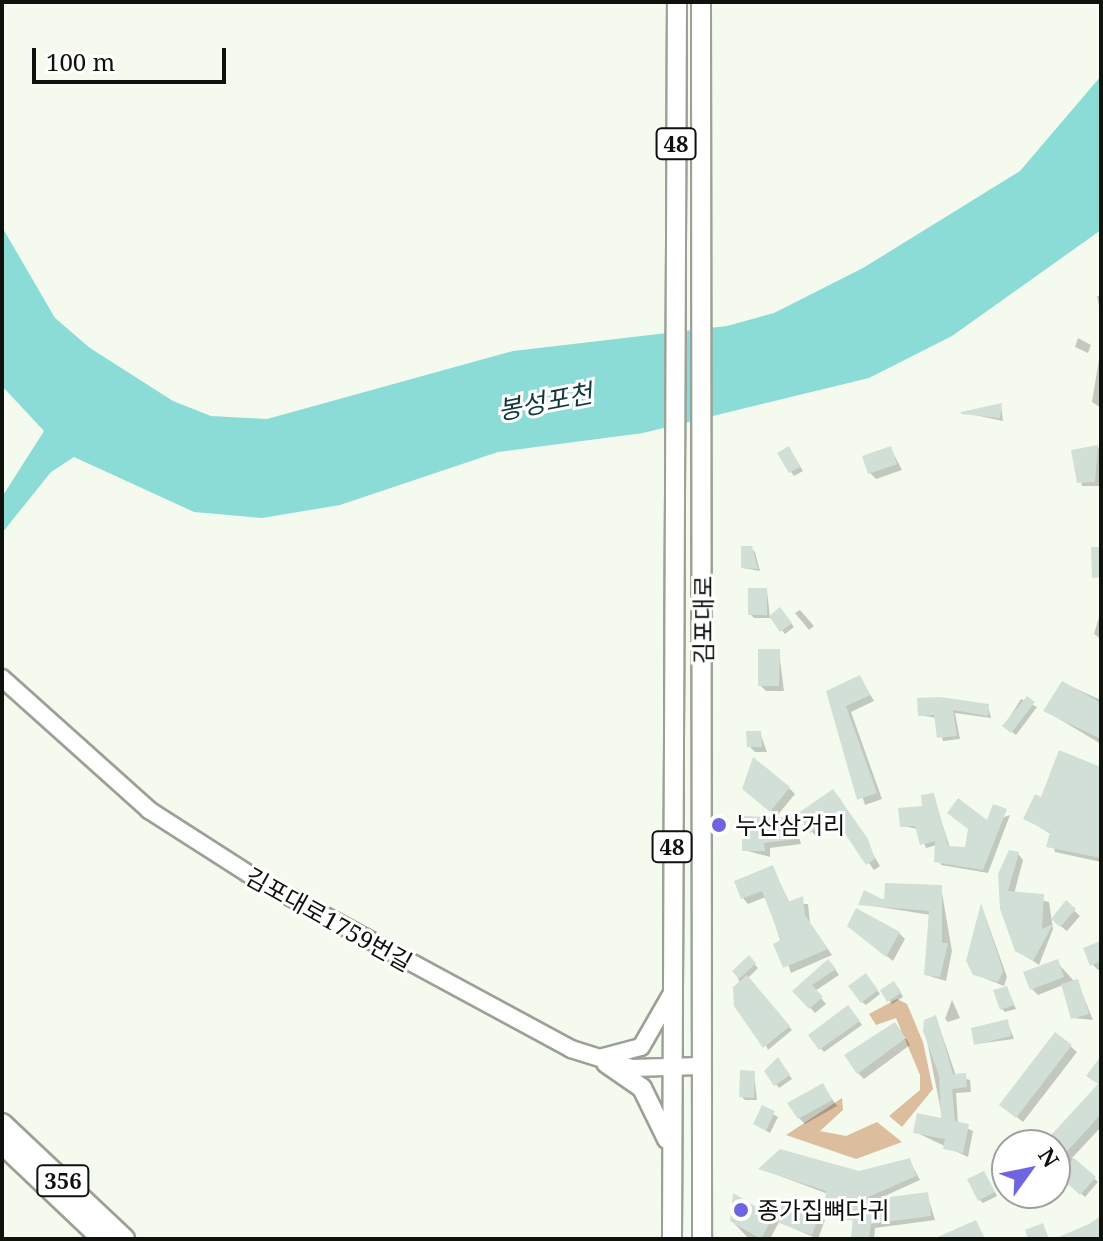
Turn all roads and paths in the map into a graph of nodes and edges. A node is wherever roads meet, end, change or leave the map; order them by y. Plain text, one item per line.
1 (677, 2) edge
2 (701, 2) edge
3 (2, 678) edge
4 (672, 835) junction
5 (702, 836) junction
6 (672, 993) junction
7 (600, 1060) junction
8 (701, 1066) junction
9 (672, 1067) junction
10 (2, 1124) edge
11 (672, 1131) junction
12 (702, 1132) junction
13 (2, 1143) edge
14 (672, 1152) junction
15 (103, 1239) edge
16 (124, 1239) edge
17 (672, 1239) edge
18 (702, 1239) edge

1 - 4 main road, 김포대로 / 48
2 - 5 main road, 김포대로 / 48
3 - 7 street, 김포대로1759번길
4 - 5 main road
4 - 6 main road, 김포대로 / 48
5 - 8 main road, 김포대로 / 48
6 - 7 street
6 - 9 main road, 김포대로 / 48
7 - 9 street, 김포대로1759번길
7 - 14 main road
8 - 9 street, 김포대로1759번길
8 - 12 main road, 김포대로 / 48
9 - 11 main road, 김포대로 / 48
10 - 16 highway, 356
11 - 12 main road
11 - 14 main road, 김포대로 / 48
12 - 18 main road, 김포대로 / 48
13 - 15 highway, 356
14 - 17 main road, 김포대로 / 48

